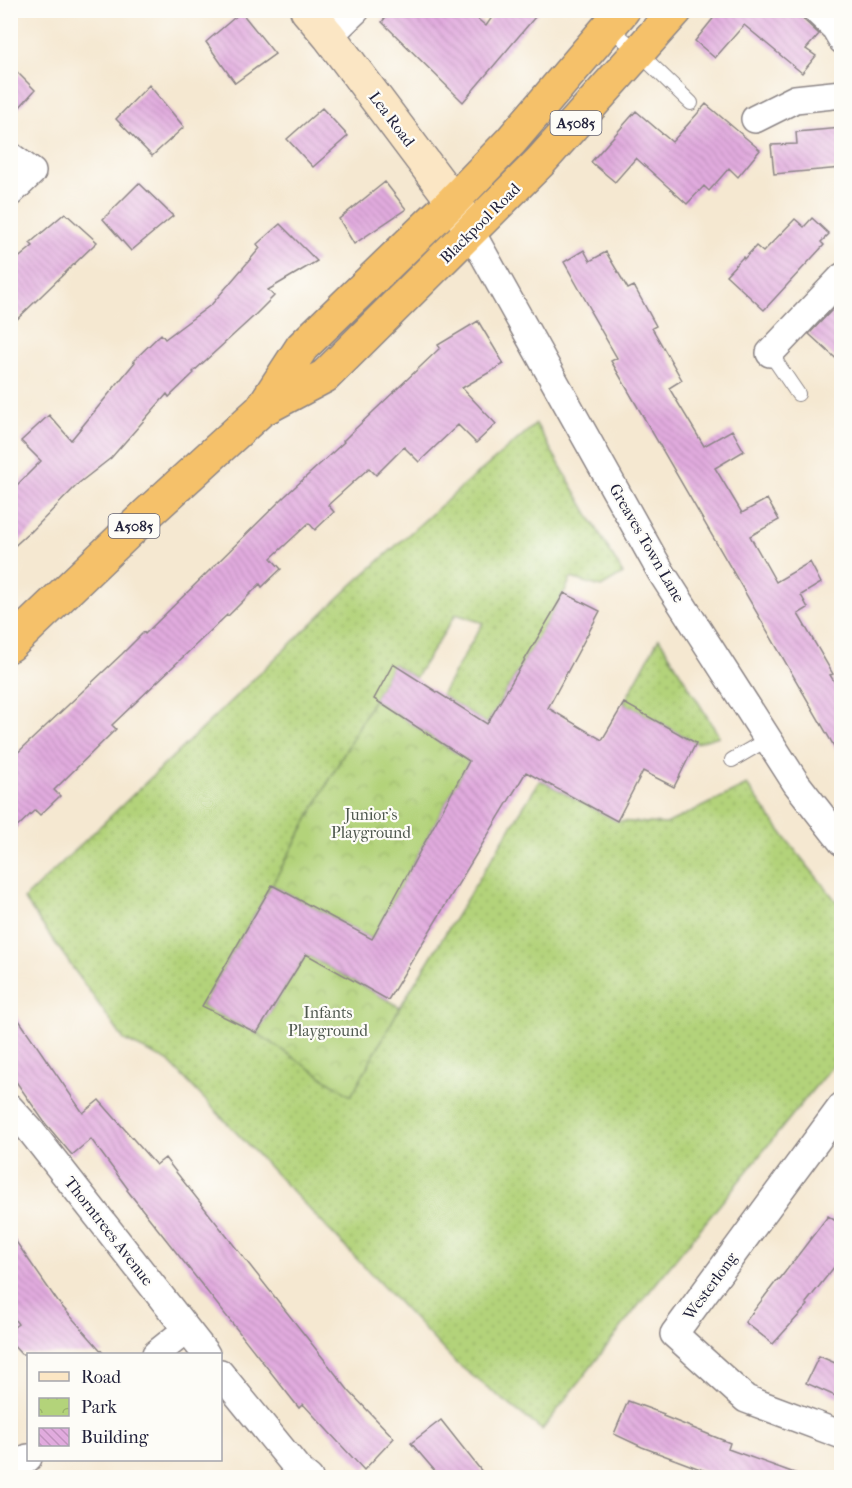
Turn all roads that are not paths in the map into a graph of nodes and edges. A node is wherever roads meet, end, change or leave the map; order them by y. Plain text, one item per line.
1 (308, 10) edge
2 (356, 10) edge
3 (676, 10) edge
4 (816, 10) edge
5 (616, 19) edge
6 (329, 36) junction
7 (842, 39) edge
8 (639, 52) junction
9 (842, 94) edge
10 (692, 104) dead end
11 (754, 119) dead end
12 (10, 156) edge
13 (10, 193) edge
14 (453, 201) junction
15 (471, 232) junction
16 (842, 277) edge
17 (770, 353) joint
18 (798, 394) dead end
19 (261, 410) junction
20 (10, 645) edge
21 (768, 739) junction
22 (732, 760) dead end
23 (842, 842) edge
24 (842, 1106) edge
25 (10, 1108) edge
26 (186, 1330) junction
27 (157, 1353) edge
28 (205, 1353) edge
29 (222, 1375) edge
30 (842, 1435) edge
31 (27, 1459) edge
32 (10, 1473) edge
33 (309, 1478) edge

1 - 6 street, Lea Road
2 - 6 street
3 - 8 highway, Blackpool Road / A5085
4 - 7 street
5 - 8 lane
5 - 14 highway, Blackpool Road / A5085
6 - 14 street, Lea Road
8 - 10 lane
8 - 15 highway, Blackpool Road / A5085
9 - 11 street
12 - 13 street
14 - 15 street, Lea Road
14 - 19 highway, Blackpool Road / A5085
15 - 19 highway, Blackpool Road / A5085
15 - 21 street, Greaves Town Lane
16 - 17 street
17 - 18 lane
19 - 20 highway, Blackpool Road / A5085
21 - 22 lane
21 - 23 street, Greaves Town Lane
24 - 30 street, Westerlong
25 - 26 street, Thorntrees Avenue
26 - 27 street
26 - 28 street, Thorntrees Avenue
29 - 33 street
31 - 32 street

